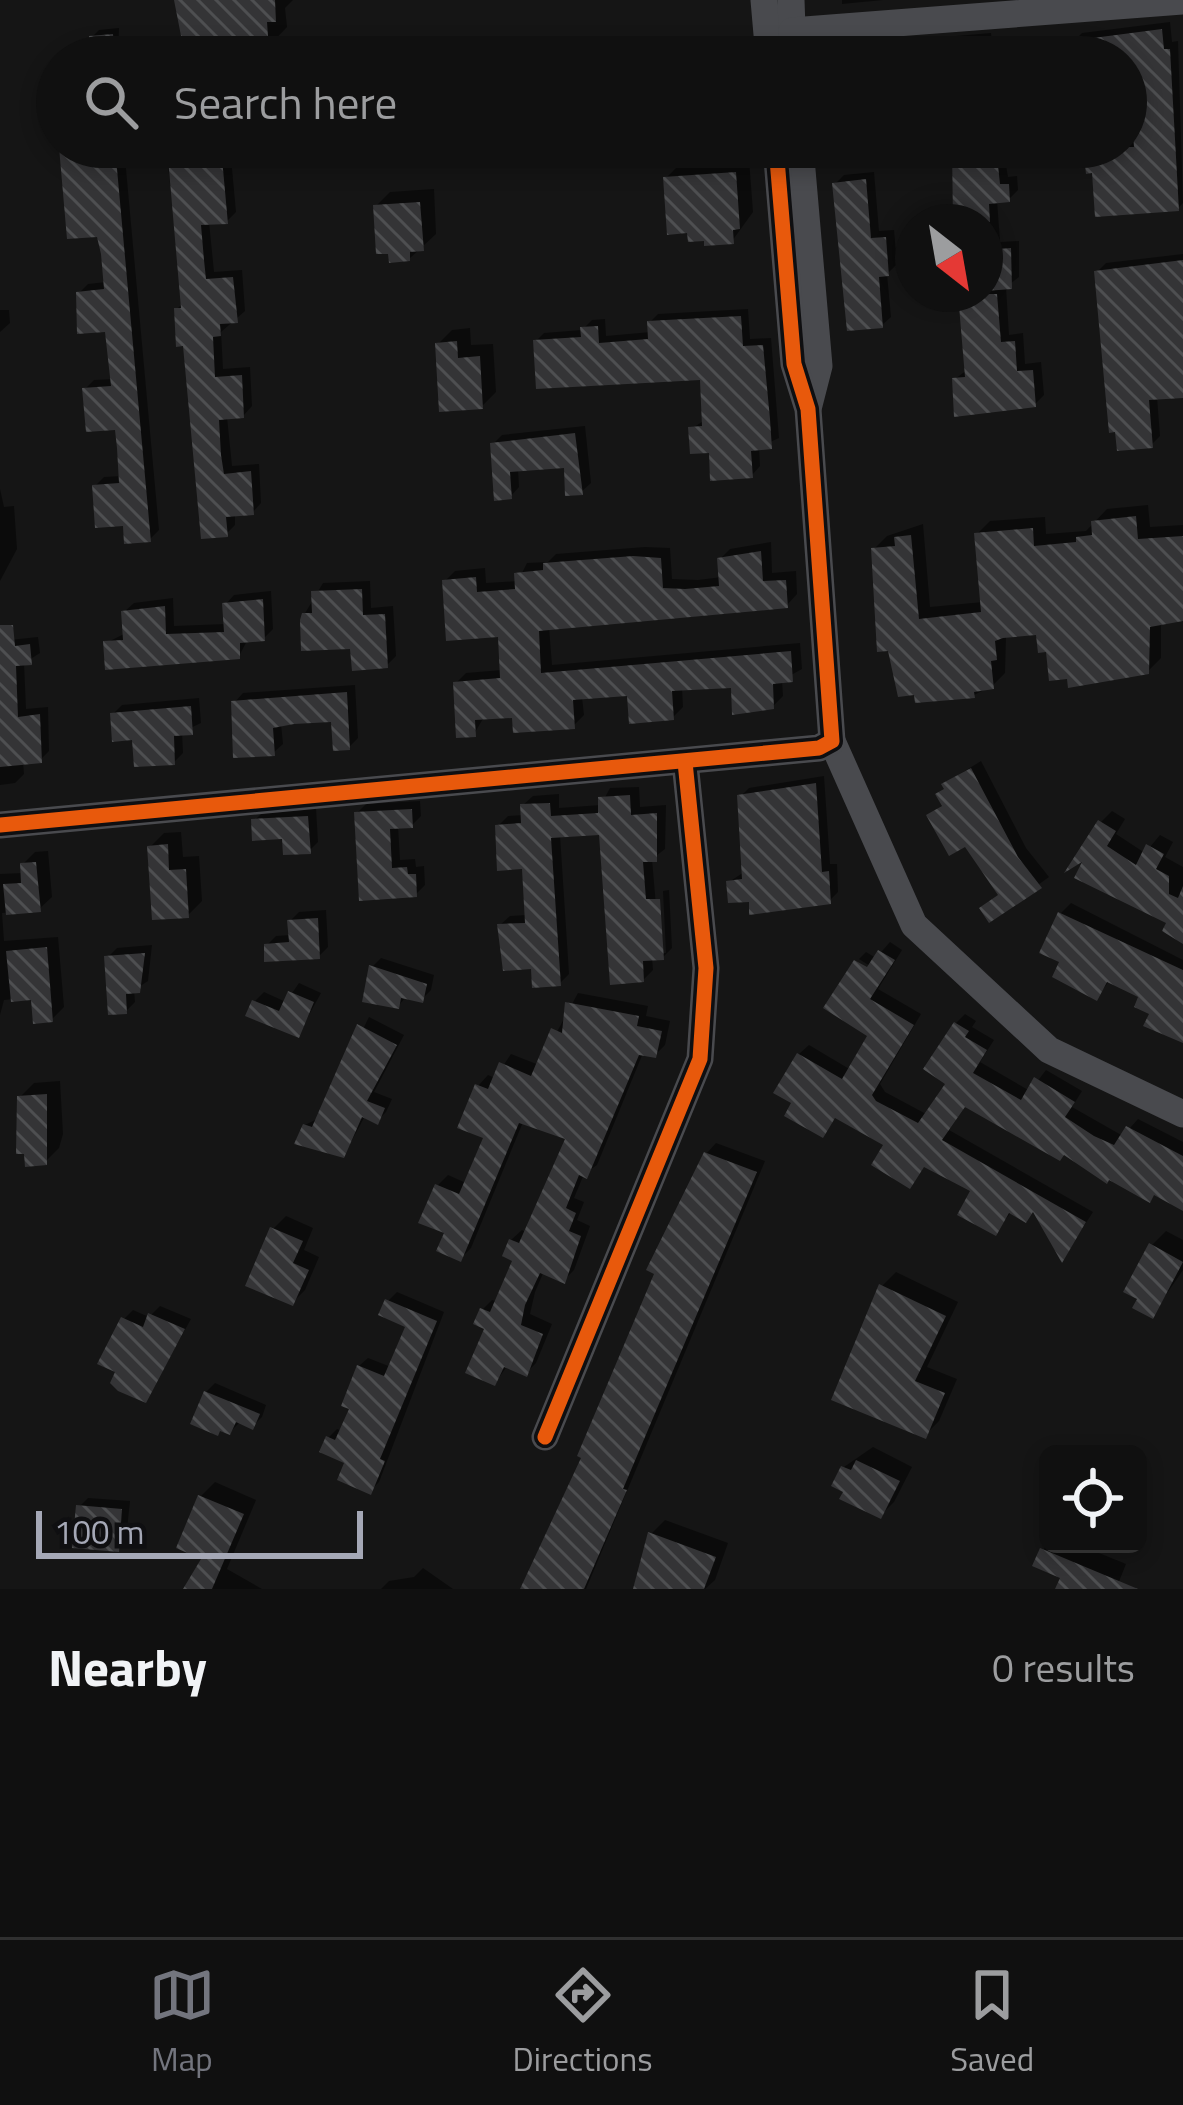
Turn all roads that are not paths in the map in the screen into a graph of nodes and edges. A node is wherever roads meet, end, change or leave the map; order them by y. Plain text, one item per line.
1 (764, 0) edge
2 (791, 0) edge
3 (1183, 2) edge
4 (767, 36) edge
5 (792, 36) edge
6 (866, 36) edge
7 (778, 168) edge
8 (802, 168) edge
9 (808, 409) junction
10 (832, 741) junction
11 (685, 762) junction
12 (0, 825) edge
13 (1183, 1114) edge
14 (545, 1437) dead end

1 - 4 street
2 - 5 street
3 - 6 street
7 - 9 street
8 - 9 street
9 - 10 street
10 - 11 street
10 - 13 street
11 - 12 street
11 - 14 street

